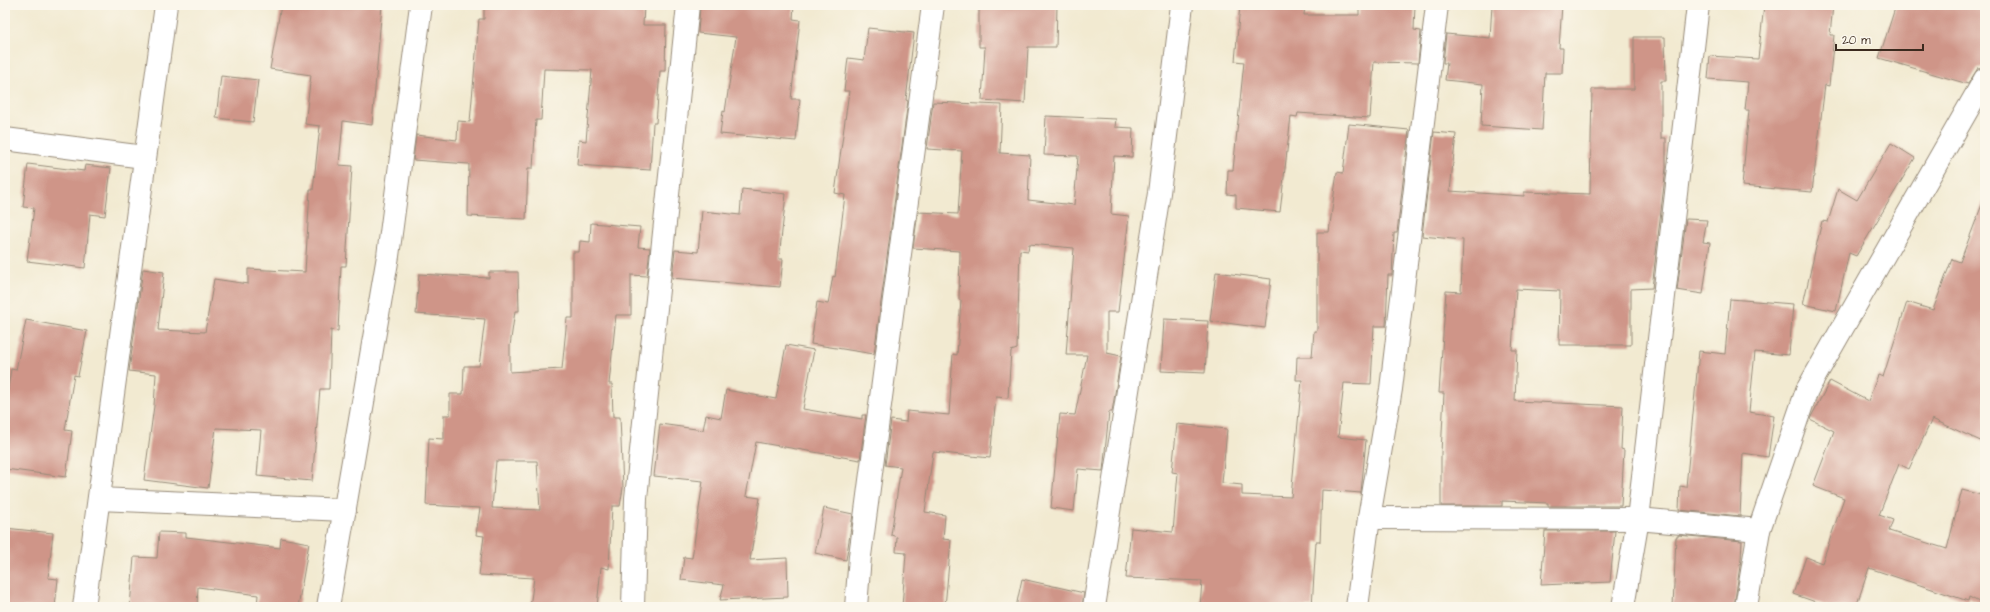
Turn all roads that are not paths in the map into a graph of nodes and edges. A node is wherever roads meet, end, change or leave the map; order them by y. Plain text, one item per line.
1 (166, 5) edge
2 (421, 5) edge
3 (688, 5) edge
4 (933, 5) edge
5 (1182, 5) edge
6 (1437, 5) edge
7 (1698, 5) edge
8 (1985, 79) edge
9 (5, 139) edge
10 (144, 157) junction
11 (99, 499) junction
12 (345, 510) junction
13 (1369, 518) junction
14 (1638, 519) junction
15 (1759, 530) junction
16 (84, 607) edge
17 (328, 607) edge
18 (633, 607) edge
19 (856, 607) edge
20 (1094, 607) edge
21 (1357, 607) edge
22 (1622, 607) edge
23 (1746, 607) edge

1 - 10 street
2 - 12 street
3 - 18 street
4 - 19 street
5 - 20 street
6 - 13 street
7 - 14 street
8 - 15 street
9 - 10 street
10 - 11 street
11 - 12 street
11 - 16 street
12 - 17 street
13 - 14 street
13 - 21 street
14 - 15 street
14 - 22 street
15 - 23 street

